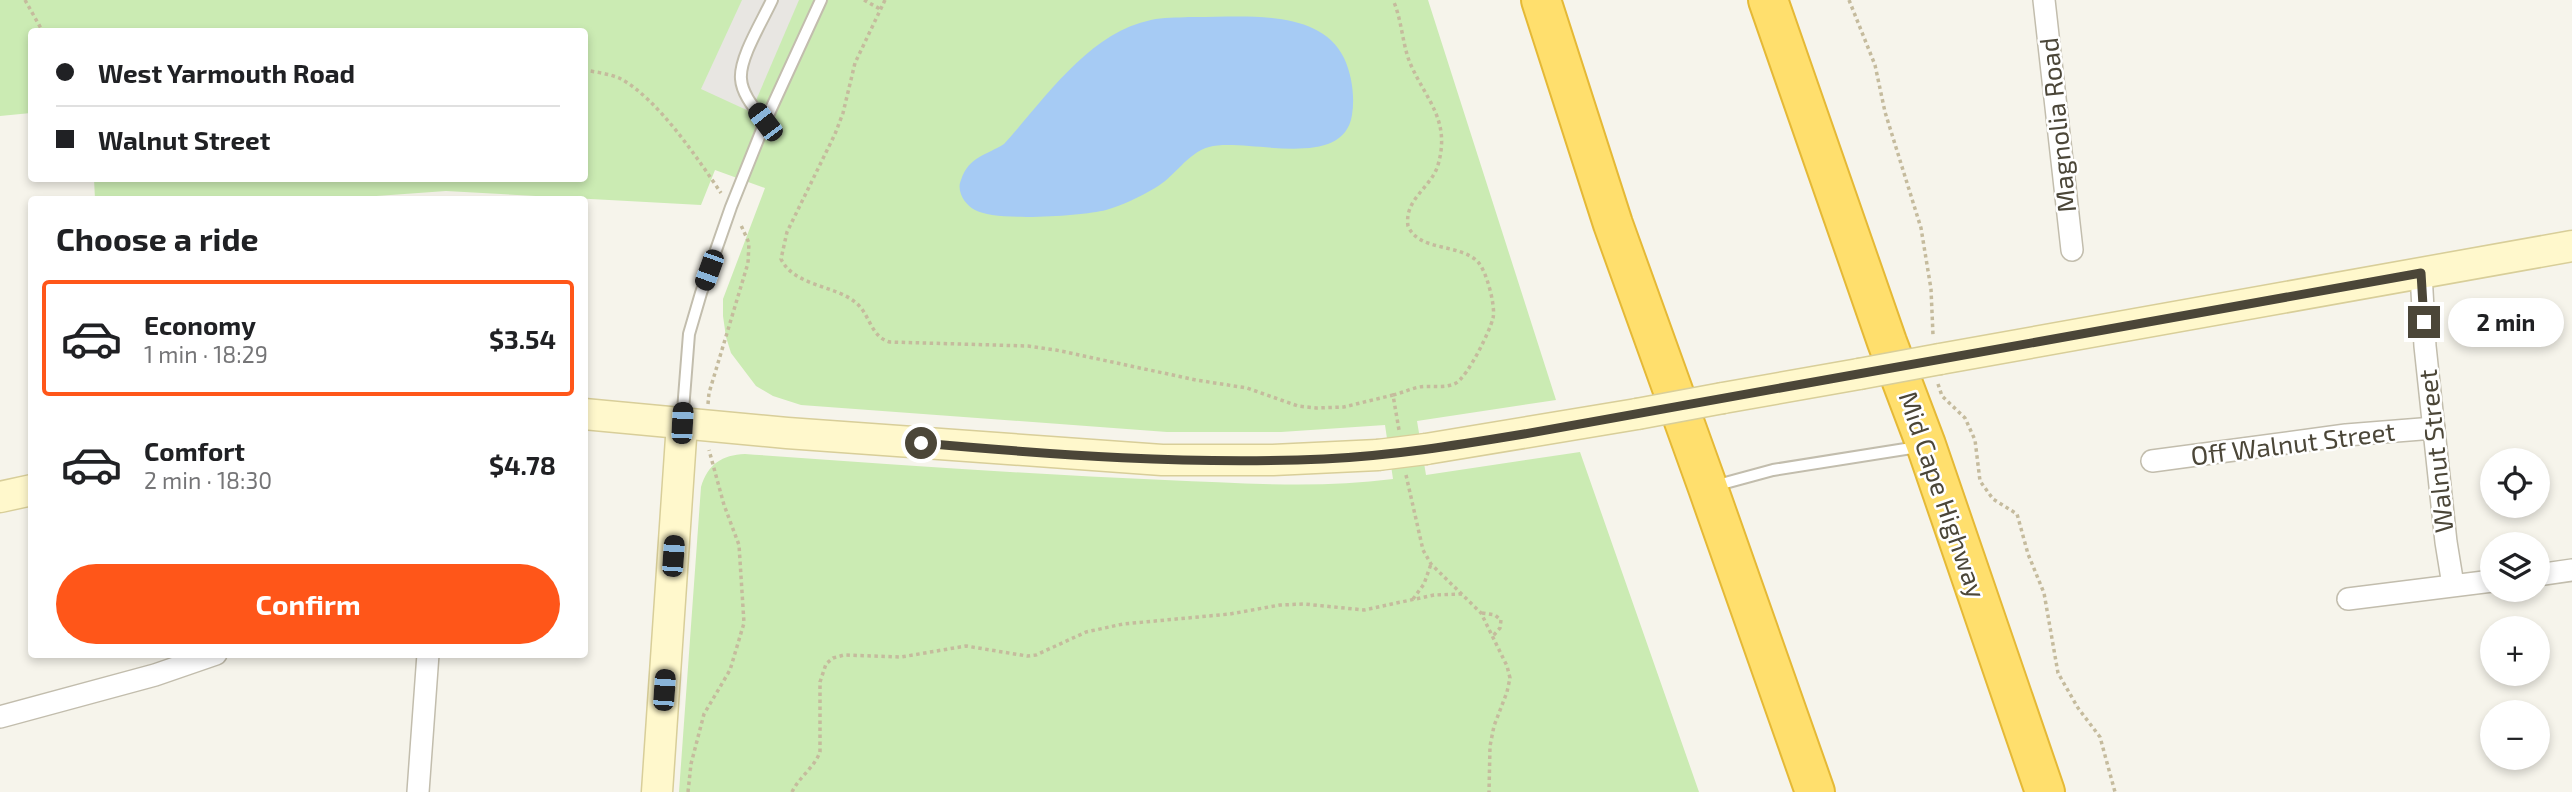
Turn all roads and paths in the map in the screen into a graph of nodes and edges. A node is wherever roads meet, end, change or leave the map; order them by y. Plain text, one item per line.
1 (25, 0) edge
2 (772, 0) edge
3 (821, 0) edge
4 (864, 0) edge
5 (885, 0) edge
6 (1393, 0) edge
7 (1541, 0) edge
8 (1768, 0) edge
9 (1849, 0) edge
10 (2044, 0) edge
11 (880, 9) junction
12 (41, 28) edge
13 (588, 71) edge
14 (765, 122) junction
15 (731, 207) junction
16 (2572, 246) edge
17 (2072, 250) dead end
18 (2421, 273) junction
19 (1935, 360) junction
20 (709, 393) dead end
21 (1393, 395) junction
22 (588, 414) edge
23 (682, 423) junction
24 (2434, 428) junction
25 (1399, 434) dead end
26 (1926, 445) junction
27 (710, 457) dead end
28 (2152, 461) dead end
29 (1406, 473) dead end
30 (1708, 488) junction
31 (28, 491) edge
32 (0, 497) edge
33 (1432, 564) junction
34 (2572, 570) edge
35 (2550, 573) edge
36 (2480, 582) edge
37 (2453, 585) junction
38 (1462, 594) junction
39 (1413, 599) junction
40 (2348, 599) dead end
41 (1481, 613) junction
42 (1493, 636) junction
43 (204, 658) edge
44 (428, 658) edge
45 (0, 717) edge
46 (418, 792) edge
47 (657, 792) edge
48 (688, 792) edge
49 (792, 792) edge
50 (1489, 792) edge
51 (1815, 792) edge
52 (2045, 792) edge
53 (2115, 792) edge

1 - 12 path
2 - 14 lane
3 - 14 lane
4 - 11 path
5 - 11 path
6 - 21 path
7 - 30 highway
8 - 26 highway, Mid Cape Highway
9 - 19 path
10 - 17 street, Magnolia Road
11 - 21 path
13 - 15 path
14 - 15 lane
15 - 20 path
15 - 23 lane
16 - 18 main road
18 - 19 main road
18 - 24 street, Walnut Street
19 - 23 main road, bridge
19 - 53 path
21 - 25 path
22 - 23 main road
23 - 47 main road
24 - 28 street, Off Walnut Street
24 - 37 street, Walnut Street
26 - 30 lane
26 - 52 highway, Mid Cape Highway
27 - 48 path
29 - 33 path
30 - 51 highway
31 - 32 main road
33 - 38 path
33 - 39 path
34 - 35 street
36 - 37 street
37 - 40 street
38 - 39 path
38 - 41 path
39 - 49 path
41 - 42 path
41 - 42 path
42 - 50 path
43 - 45 street
44 - 46 street

